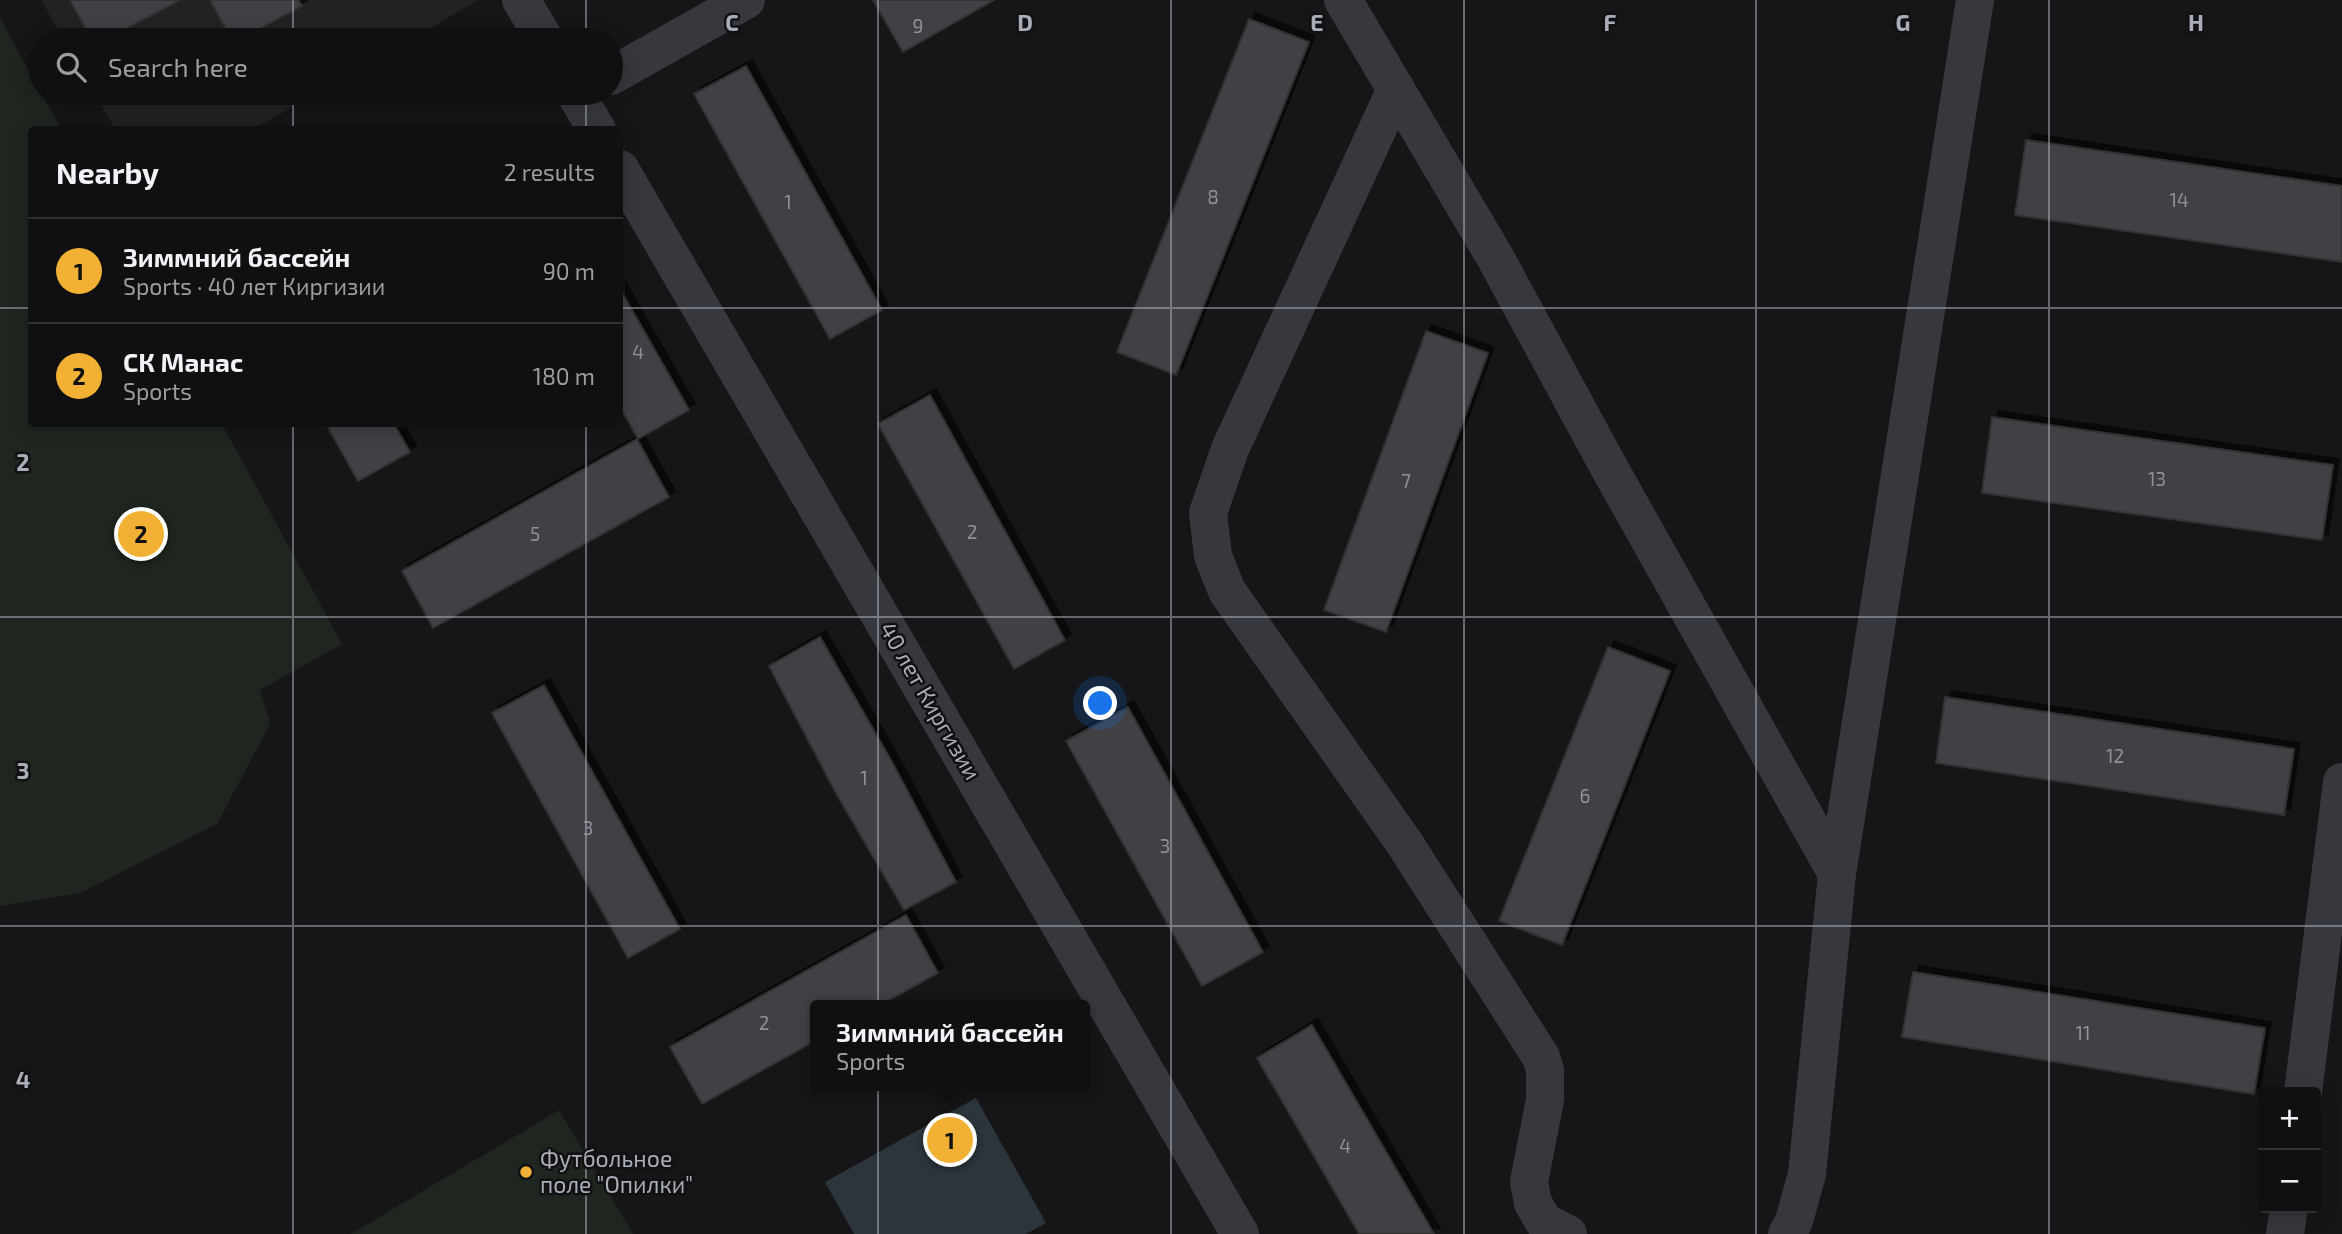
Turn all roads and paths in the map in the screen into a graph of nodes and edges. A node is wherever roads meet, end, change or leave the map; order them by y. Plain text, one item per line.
1 (521, 0) edge
2 (746, 0) edge
3 (1343, 0) edge
4 (1975, 0) edge
5 (537, 28) edge
6 (623, 69) edge
7 (1396, 89) junction
8 (584, 105) edge
9 (595, 126) edge
10 (623, 174) edge
11 (2342, 782) edge
12 (1837, 874) junction
13 (2304, 1087) edge
14 (2288, 1213) edge
15 (1225, 1229) edge
16 (1567, 1234) edge
17 (1787, 1234) edge
18 (2285, 1234) edge

1 - 5 street
2 - 6 street
3 - 7 street
4 - 12 street
7 - 12 street
7 - 16 street
8 - 9 street
10 - 15 street, 40 лет Киргизии
11 - 13 street
12 - 17 street
14 - 18 street

